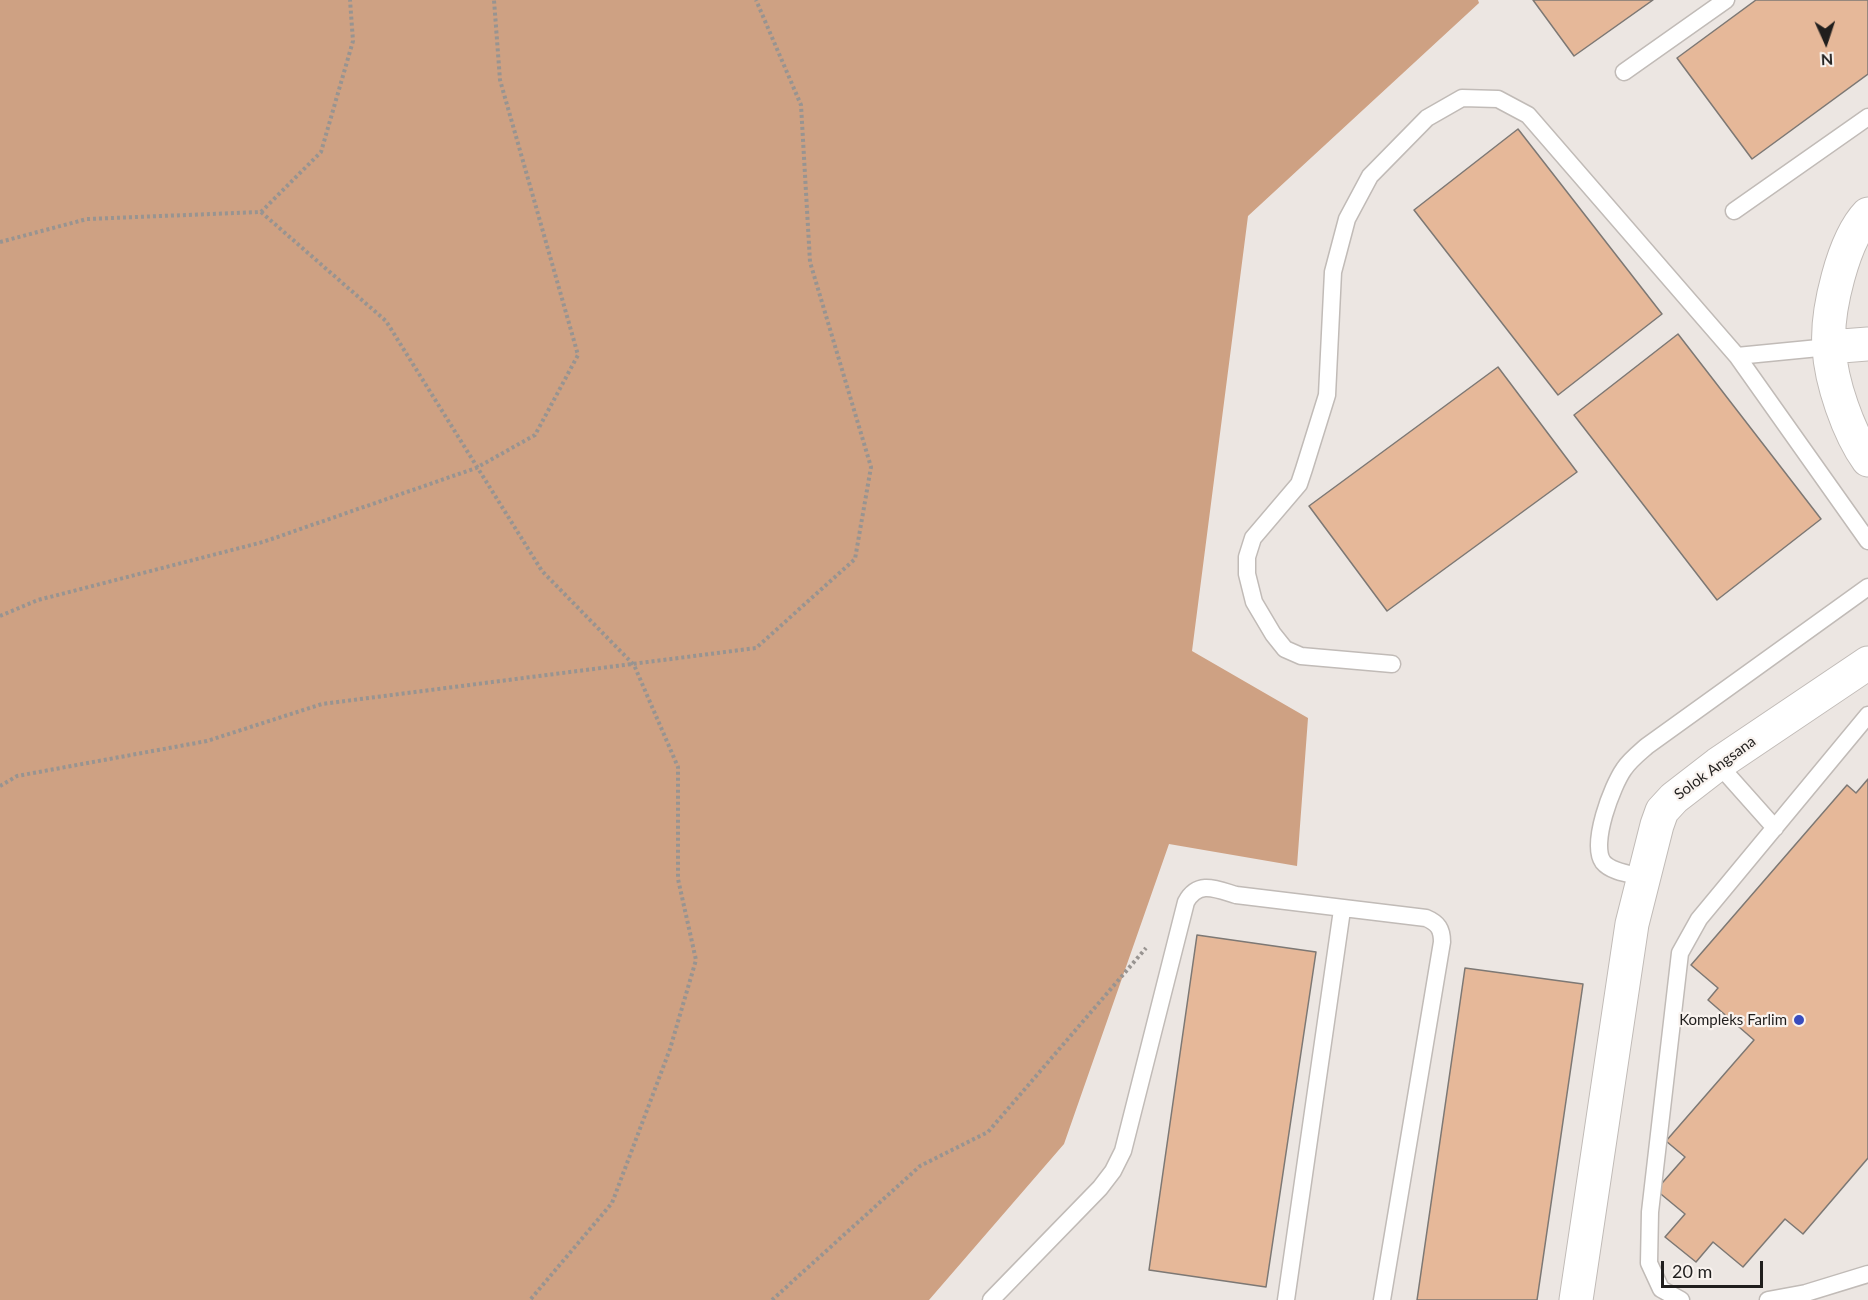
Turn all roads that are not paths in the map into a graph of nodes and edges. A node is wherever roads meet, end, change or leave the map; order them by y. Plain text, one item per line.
1 (1726, 0) edge
2 (1624, 72) dead end
3 (1868, 117) edge
4 (1734, 212) dead end
5 (1868, 214) edge
6 (1868, 344) edge
7 (1829, 347) junction
8 (1737, 356) junction
9 (1868, 460) edge
10 (1868, 541) edge
11 (1868, 586) edge
12 (1868, 663) edge
13 (1392, 664) dead end
14 (1868, 715) edge
15 (1718, 764) junction
16 (1775, 828) junction
17 (1642, 877) junction
18 (1342, 910) junction
19 (1868, 1274) edge
20 (991, 1300) edge
21 (1286, 1300) edge
22 (1382, 1300) edge
23 (1576, 1300) edge
24 (1681, 1300) edge
25 (1768, 1300) edge

1 - 2 lane
3 - 4 lane
5 - 7 street
6 - 7 street
7 - 8 lane
7 - 9 street
8 - 10 lane
8 - 13 lane
11 - 17 lane
12 - 15 street, Solok Angsana
14 - 16 lane
15 - 16 lane
15 - 17 street, Solok Angsana
16 - 24 lane
17 - 23 street, Solok Angsana
18 - 20 lane
18 - 21 lane
18 - 22 lane
19 - 25 lane

